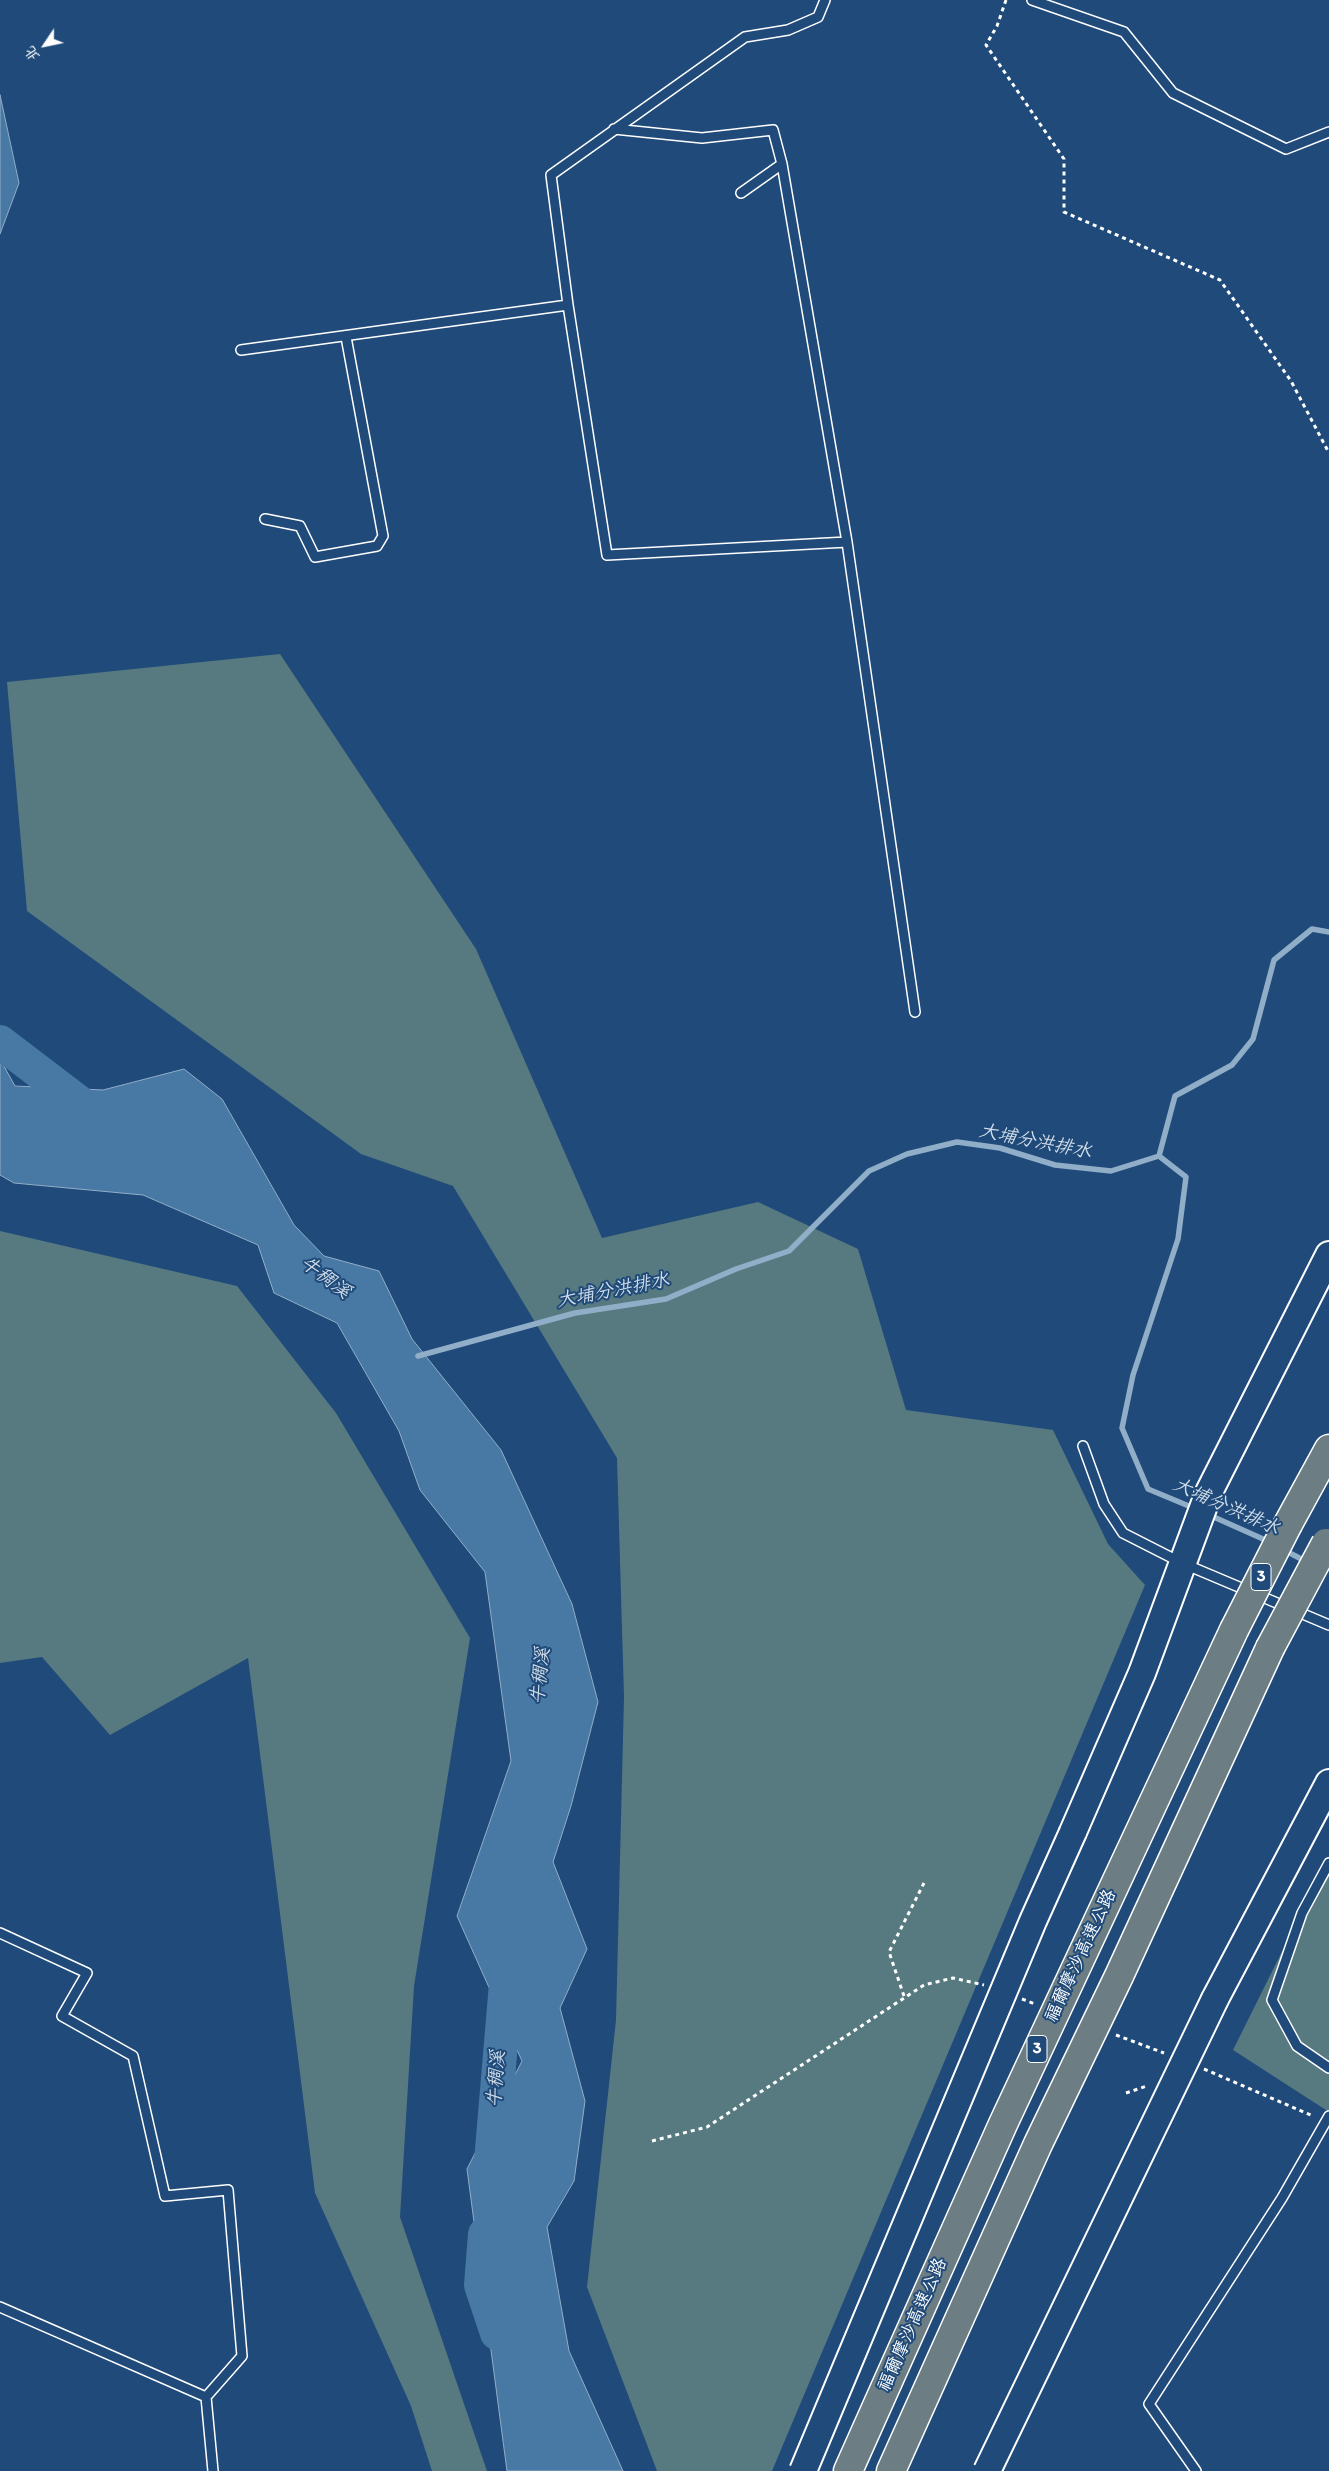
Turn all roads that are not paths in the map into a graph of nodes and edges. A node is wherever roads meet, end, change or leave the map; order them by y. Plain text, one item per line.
1 (825, 0) edge
2 (1032, 0) edge
3 (614, 129) junction
4 (1329, 132) edge
5 (782, 164) junction
6 (741, 193) dead end
7 (568, 305) junction
8 (346, 337) junction
9 (241, 350) dead end
10 (265, 519) dead end
11 (847, 542) junction
12 (915, 1012) dead end
13 (1329, 1255) edge
14 (1083, 1446) dead end
15 (1329, 1449) edge
16 (1327, 1540) edge
17 (1182, 1563) junction
18 (1329, 1625) edge
19 (1329, 1783) edge
20 (1329, 1863) edge
21 (0, 1933) edge
22 (1329, 2068) edge
23 (1329, 2116) edge
24 (0, 2306) edge
25 (206, 2397) junction
26 (213, 2471) edge
27 (803, 2471) edge
28 (848, 2471) edge
29 (891, 2471) edge
30 (987, 2471) edge
31 (1196, 2471) edge

1 - 3 lane
2 - 4 lane
3 - 5 lane
3 - 7 lane
5 - 6 lane
5 - 11 lane
7 - 8 lane
7 - 11 lane
8 - 9 lane
8 - 10 lane
11 - 12 lane
13 - 17 street
14 - 17 lane
15 - 28 highway, 福爾摩沙高速公路 / 3, bridge
16 - 29 highway, 3, bridge
17 - 18 lane
17 - 27 street, bridge
19 - 30 street, bridge
20 - 22 lane
21 - 25 lane
23 - 31 lane
24 - 25 lane
25 - 26 lane

